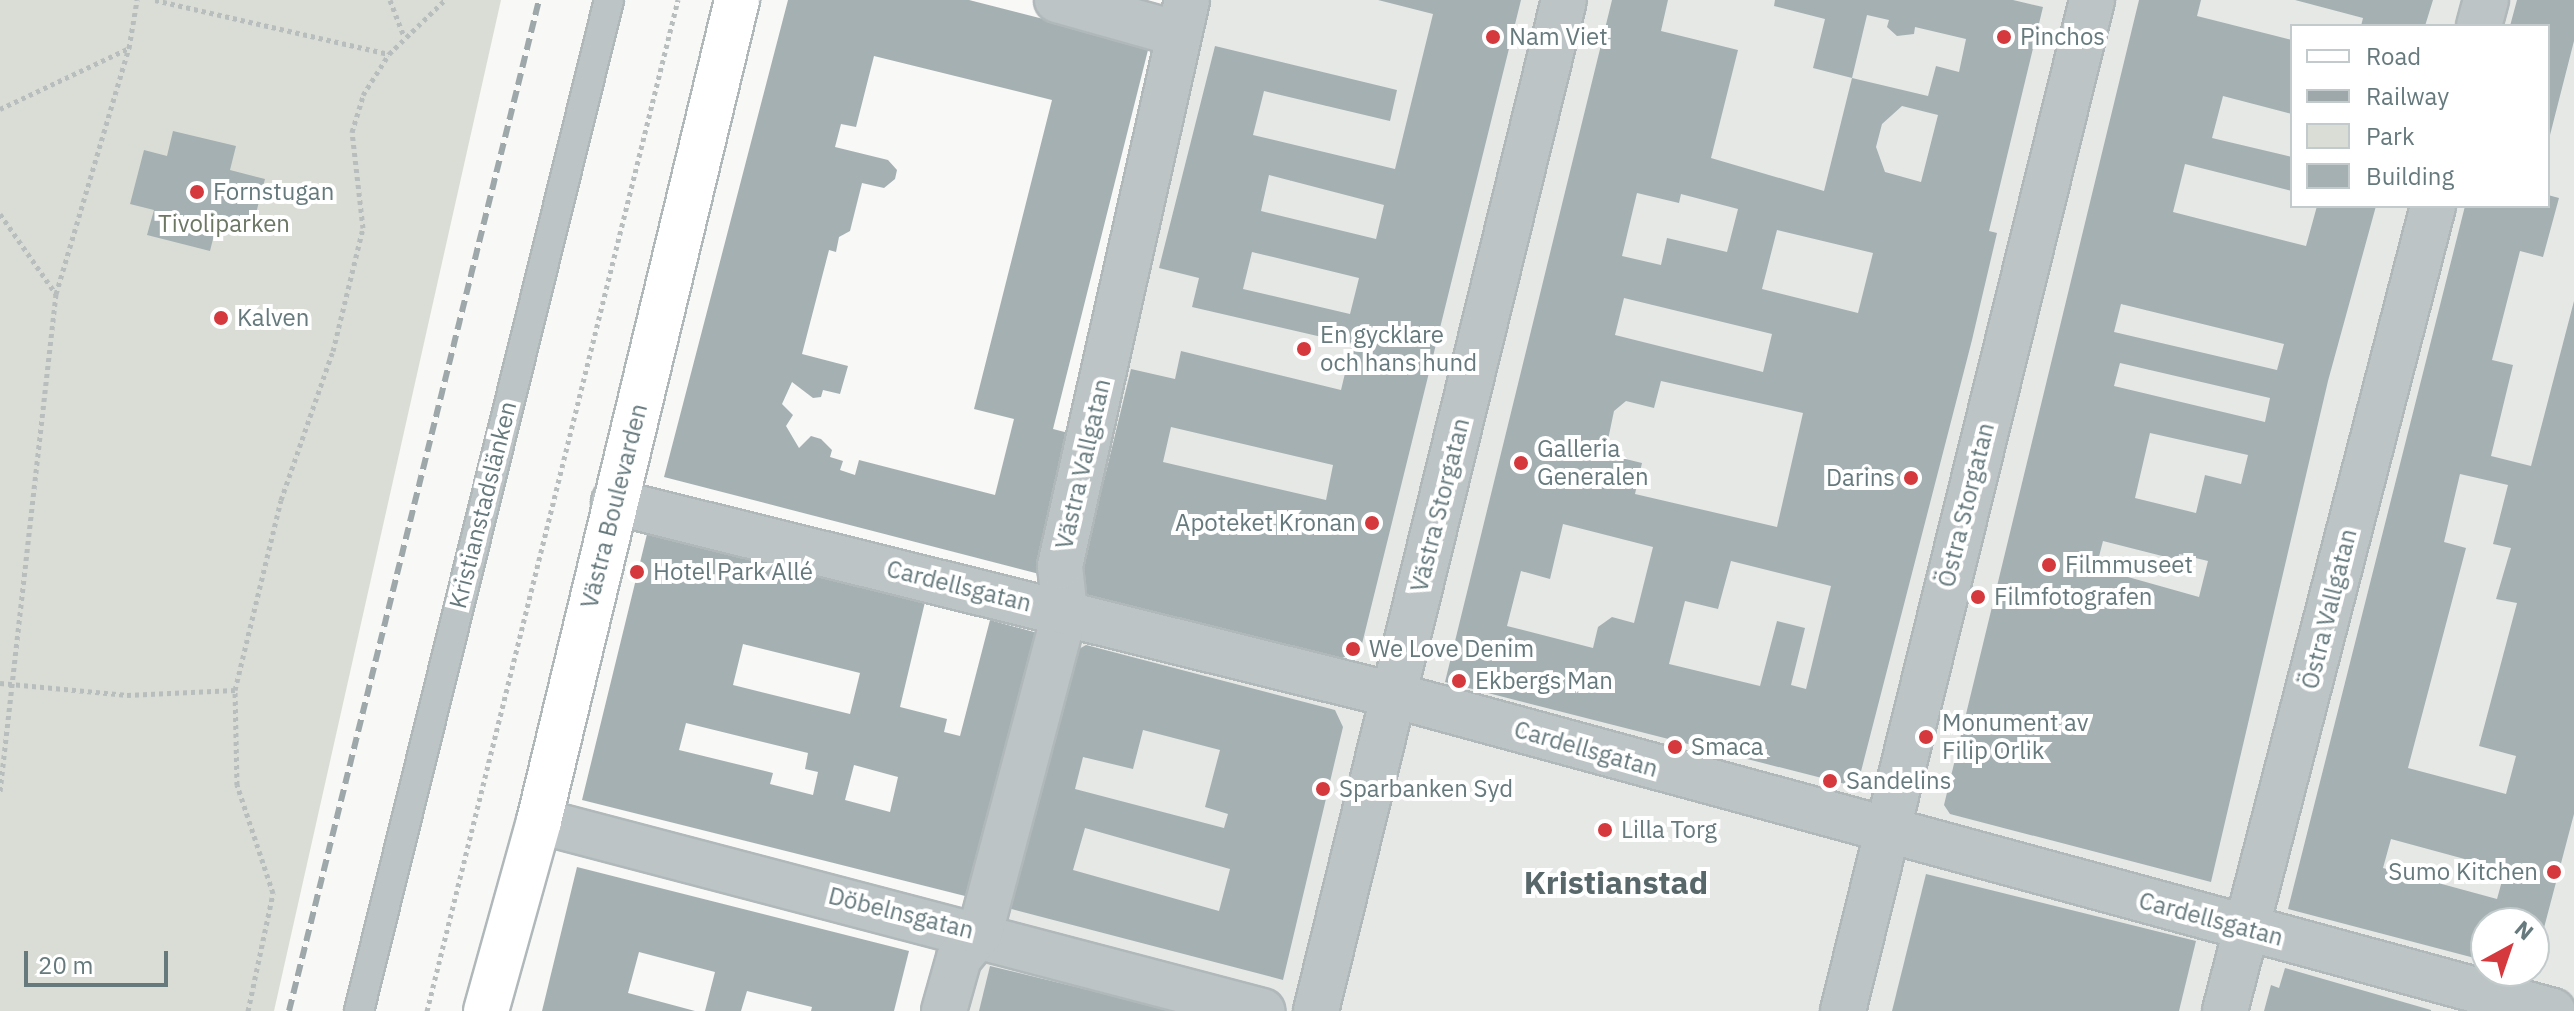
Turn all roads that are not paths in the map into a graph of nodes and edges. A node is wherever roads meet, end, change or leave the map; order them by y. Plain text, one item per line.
1 (609, 0) edge
2 (737, 0) edge
3 (1057, 0) edge
4 (1564, 0) edge
5 (2486, 0) edge
6 (2088, 1) edge
7 (1183, 17) edge
8 (2480, 24) edge
9 (2432, 208) edge
10 (614, 502) junction
11 (1065, 612) junction
12 (1393, 695) junction
13 (539, 821) junction
14 (1884, 832) junction
15 (2247, 929) junction
16 (980, 933) junction
17 (2574, 990) edge
18 (359, 1011) edge
19 (486, 1011) edge
20 (944, 1011) edge
21 (1262, 1011) edge
22 (1316, 1011) edge
23 (1843, 1011) edge
24 (2225, 1011) edge
25 (2553, 1011) edge
26 (2568, 1011) edge

1 - 18 lane, Kristianstadslänken
2 - 10 street, Västra Boulevarden
3 - 7 street
4 - 12 street, Västra Storgatan
5 - 8 street
6 - 14 street, Östra Storgatan
7 - 11 street, Västra Vallgatan
9 - 15 street, Östra Vallgatan
10 - 11 street, Cardellsgatan
10 - 13 street, Västra Boulevarden
11 - 12 street, Cardellsgatan
11 - 16 street, Västra Vallgatan
12 - 14 street, Cardellsgatan
12 - 22 street, Västra Storgatan
13 - 16 street, Döbelnsgatan
13 - 19 street, Västra Boulevarden
14 - 15 street, Cardellsgatan
14 - 23 street, Östra Storgatan
15 - 24 street, Östra Vallgatan
15 - 25 street, Cardellsgatan
16 - 20 street, Västra Vallgatan
16 - 21 street, Döbelnsgatan
17 - 26 street

